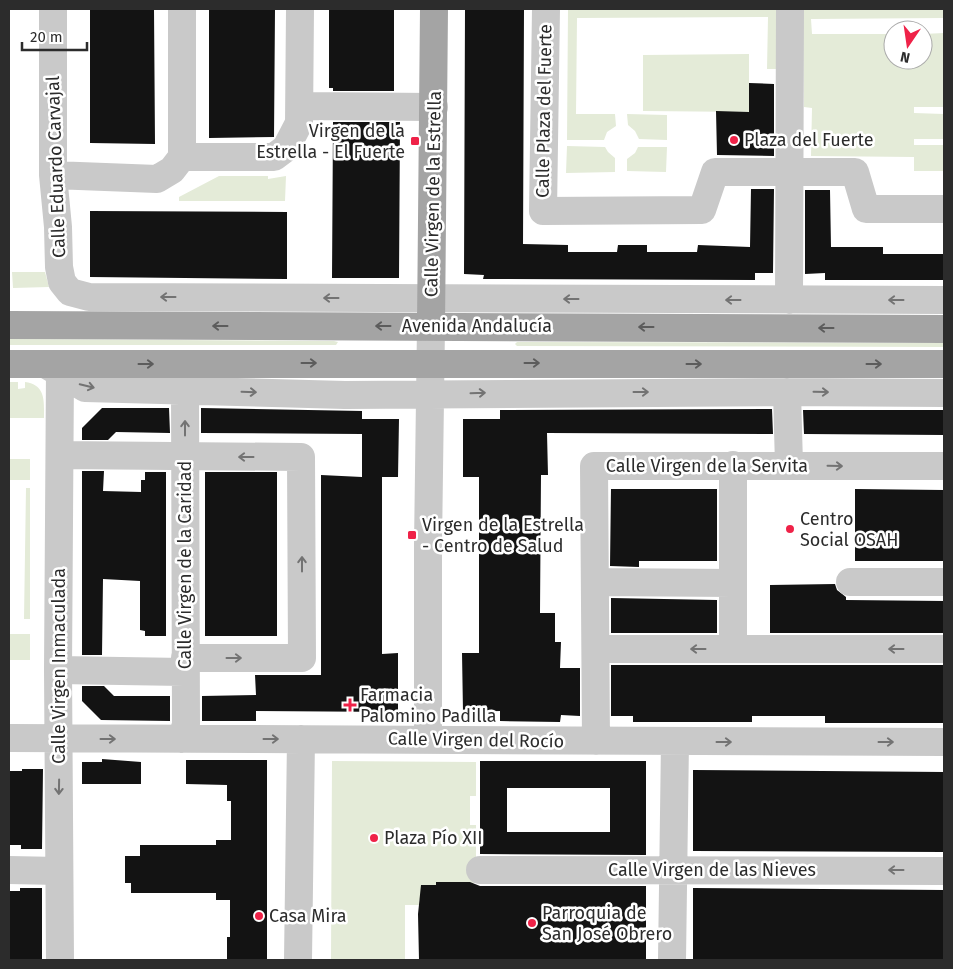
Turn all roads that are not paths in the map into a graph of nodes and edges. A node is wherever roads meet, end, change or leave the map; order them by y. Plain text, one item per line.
1 (52, 9) edge
2 (182, 9) edge
3 (300, 9) edge
4 (434, 9) edge
5 (546, 9) edge
6 (790, 9) edge
7 (301, 106) junction
8 (434, 107) junction
9 (182, 157) junction
10 (789, 172) junction
11 (53, 176) junction
12 (944, 209) edge
13 (70, 292) joint
14 (432, 299) junction
15 (789, 300) junction
16 (944, 300) edge
17 (9, 326) edge
18 (431, 326) junction
19 (944, 329) edge
20 (430, 363) junction
21 (9, 364) edge
22 (944, 364) edge
23 (52, 368) junction
24 (185, 390) junction
25 (788, 392) junction
26 (944, 393) edge
27 (430, 394) junction
28 (60, 455) junction
29 (185, 457) junction
30 (733, 465) junction
31 (789, 465) junction
32 (944, 466) edge
33 (595, 582) junction
34 (850, 582) dead end
35 (944, 582) edge
36 (733, 583) junction
37 (596, 649) junction
38 (733, 649) junction
39 (944, 649) edge
40 (185, 665) junction
41 (58, 670) junction
42 (9, 738) edge
43 (59, 738) junction
44 (182, 739) junction
45 (301, 739) junction
46 (428, 739) junction
47 (596, 741) junction
48 (675, 741) junction
49 (944, 742) edge
50 (9, 870) edge
51 (480, 870) dead end
52 (674, 870) junction
53 (944, 870) edge
54 (59, 871) junction
55 (60, 960) edge
56 (298, 960) edge
57 (672, 960) edge

1 - 11 street, Calle Eduardo Carvajal
2 - 9 street
3 - 7 street
4 - 8 main road, Calle Virgen de la Estrella
5 - 10 street, Calle Plaza del Fuerte
6 - 10 street
7 - 8 street
7 - 9 street
8 - 14 main road, Calle Virgen de la Estrella
9 - 11 street
10 - 12 street, Calle Plaza del Fuerte
10 - 15 street
11 - 13 street, Calle Eduardo Carvajal
14 -> 13 street, Avenida Andalucía
15 -> 14 street, Avenida Andalucía
14 - 18 main road, Calle Virgen de la Estrella
16 -> 15 street, Avenida Andalucía
18 -> 17 main road, Avenida Andalucía
19 -> 18 main road, Avenida Andalucía
18 - 20 street, Calle Virgen de la Estrella
20 -> 22 main road, Avenida Andalucía
23 -> 20 main road, Avenida Andalucía
20 - 27 street, Calle Virgen de la Estrella
21 - 23 main road, Avenida Andalucía
23 -> 24 street
23 - 28 street, Calle Virgen Inmaculada
24 -> 27 street
29 -> 24 street, Calle Virgen de la Caridad
25 -> 26 street
27 -> 25 street
25 - 31 street
27 - 46 street, Calle Virgen de la Estrella
28 - 29 street
28 - 41 street, Calle Virgen Inmaculada
29 - 40 street, Calle Virgen de la Caridad
40 -> 29 street
30 - 31 street, Calle Virgen de la Servita
30 - 33 street, Calle Virgen de la Servita
30 - 36 street
31 -> 32 street, Calle Virgen de la Servita
33 - 36 street
33 - 37 street, Calle Virgen de la Servita
34 - 35 street
36 - 38 street
38 -> 37 street
37 - 47 street, Calle Virgen de la Servita
39 -> 38 street
40 - 41 street
40 - 44 street, Calle Virgen de la Caridad
41 - 43 street, Calle Virgen Inmaculada
42 - 43 street, Calle Virgen del Rocío
43 -> 44 street, Calle Virgen del Rocío
43 -> 54 street, Calle Virgen Inmaculada
44 -> 45 street, Calle Virgen del Rocío
45 - 46 street, Calle Virgen del Rocío
45 - 56 street
46 - 47 street, Calle Virgen del Rocío
47 - 48 street, Calle Virgen del Rocío
48 -> 49 street, Calle Virgen del Rocío
48 - 52 street
50 - 54 street
51 - 52 street, Calle Virgen de las Nieves
53 -> 52 street, Calle Virgen de las Nieves
52 - 57 street
54 - 55 street, Calle Virgen Inmaculada

